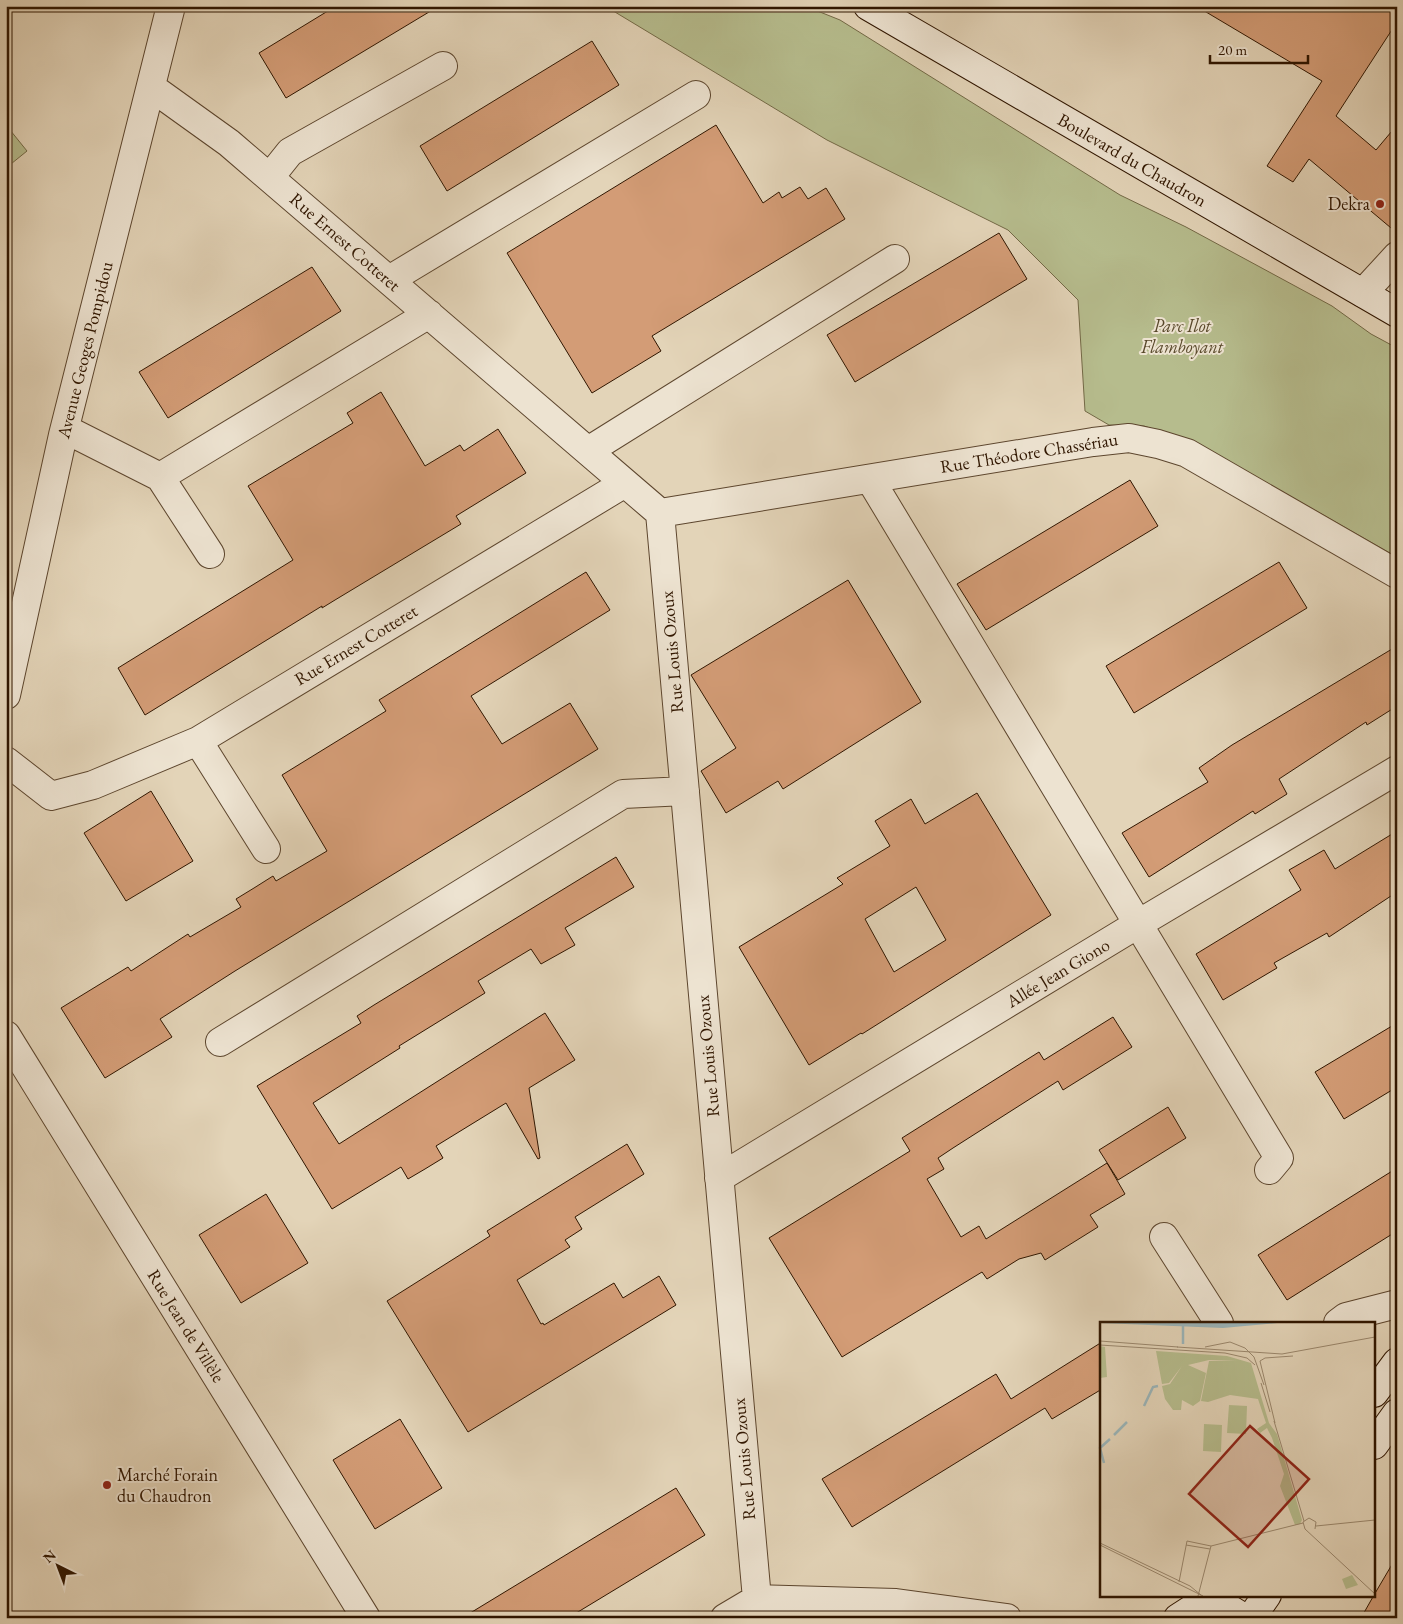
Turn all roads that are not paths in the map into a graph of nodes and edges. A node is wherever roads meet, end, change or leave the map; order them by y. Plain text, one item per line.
1 (171, 6) edge
2 (868, 6) edge
3 (443, 66) dead end
4 (151, 87) junction
5 (696, 94) dead end
6 (270, 177) junction
7 (1397, 256) edge
8 (895, 259) dead end
9 (389, 280) junction
10 (1363, 293) junction
11 (1397, 313) edge
12 (429, 314) junction
13 (63, 435) junction
14 (588, 451) junction
15 (160, 477) junction
16 (870, 479) junction
17 (625, 483) junction
18 (660, 513) junction
19 (210, 554) dead end
20 (1397, 574) edge
21 (6, 695) edge
22 (198, 740) junction
23 (6, 762) edge
24 (1397, 770) edge
25 (685, 791) junction
26 (266, 849) dead end
27 (1138, 924) junction
28 (6, 1035) edge
29 (220, 1042) dead end
30 (1269, 1170) dead end
31 (719, 1178) junction
32 (1164, 1237) dead end
33 (1397, 1304) edge
34 (1218, 1322) edge
35 (1340, 1322) edge
36 (1397, 1362) edge
37 (1376, 1390) edge
38 (1397, 1413) edge
39 (1376, 1442) edge
40 (1266, 1596) edge
41 (757, 1599) junction
42 (1233, 1606) edge
43 (366, 1618) edge
44 (725, 1618) edge
45 (1006, 1618) edge
46 (1178, 1618) edge
47 (1251, 1618) edge

1 - 4 street, Avenue Geoges Pompidou
2 - 10 street, Boulevard du Chaudron
3 - 6 street
4 - 6 street, Rue Ernest Cotteret
4 - 13 street, Avenue Geoges Pompidou
5 - 9 street
6 - 9 street, Rue Ernest Cotteret
7 - 10 street
8 - 14 street
9 - 12 street, Rue Ernest Cotteret
10 - 11 street, Boulevard du Chaudron
12 - 14 street, Rue Ernest Cotteret
12 - 15 street
13 - 15 street
13 - 21 street, Avenue Geoges Pompidou
14 - 17 street, Rue Ernest Cotteret
15 - 19 street
16 - 18 street, Rue Théodore Chassériau
16 - 20 street, Rue Théodore Chassériau
16 - 27 street
17 - 18 street, Rue Ernest Cotteret
17 - 22 street, Rue Ernest Cotteret
18 - 25 street, Rue Louis Ozoux
22 - 23 street, Rue Ernest Cotteret
22 - 26 street
24 - 27 street, Allée Jean Giono
25 - 29 street
25 - 31 street, Rue Louis Ozoux
27 - 30 street
27 - 31 street, Allée Jean Giono
28 - 43 street, Rue Jean de Villèle
31 - 41 street, Rue Louis Ozoux
32 - 34 street
33 - 35 street
36 - 37 street
38 - 39 street
40 - 47 street
41 - 44 street
41 - 45 street
42 - 46 street

